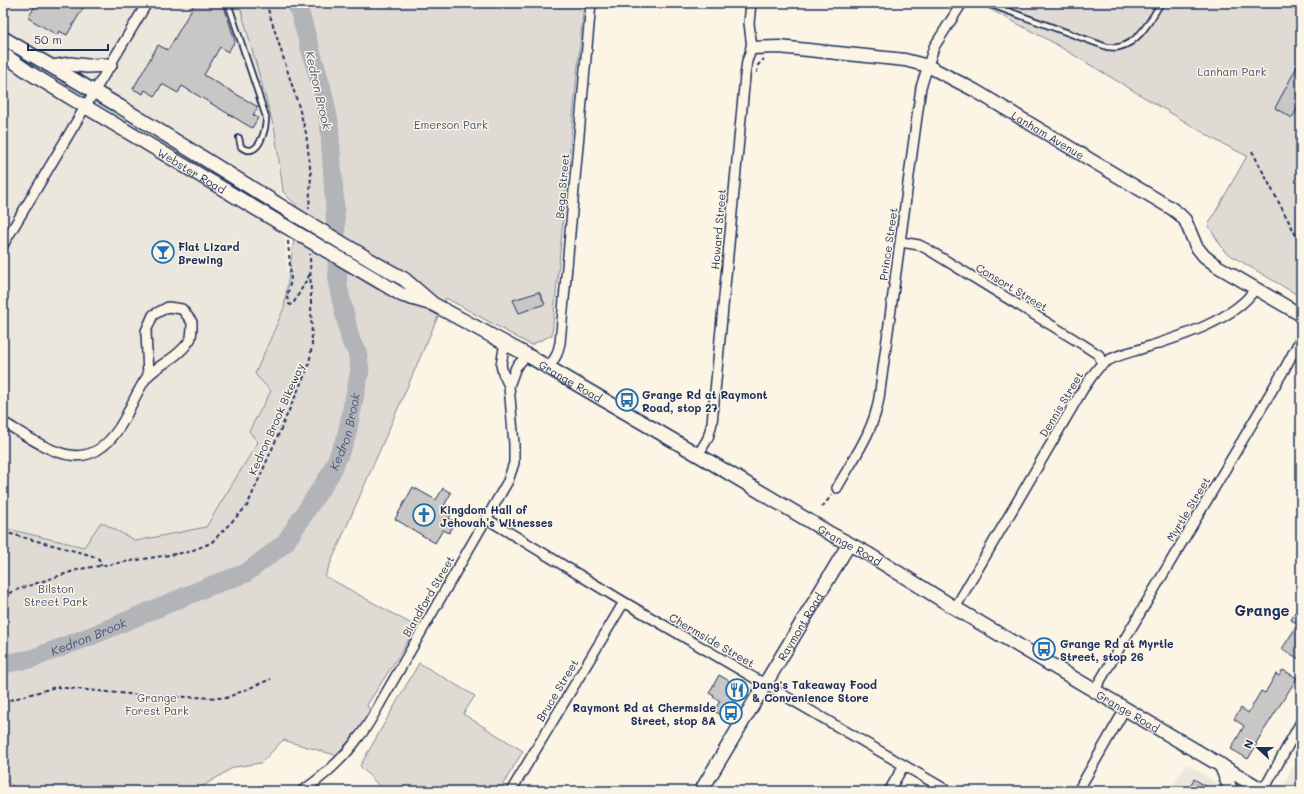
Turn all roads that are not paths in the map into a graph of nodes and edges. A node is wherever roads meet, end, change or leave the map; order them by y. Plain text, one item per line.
1 (147, 3) edge
2 (228, 3) edge
3 (592, 3) edge
4 (751, 3) edge
5 (962, 3) edge
6 (986, 3) edge
7 (1161, 3) edge
8 (3, 38) edge
9 (752, 48) junction
10 (3, 54) edge
11 (110, 65) junction
12 (928, 66) junction
13 (52, 67) junction
14 (95, 92) junction
15 (86, 107) junction
16 (239, 138) dead end
17 (297, 216) joint
18 (6, 233) edge
19 (901, 242) junction
20 (3, 244) edge
21 (382, 283) joint
22 (1255, 289) junction
23 (433, 304) junction
24 (1301, 315) edge
25 (1301, 338) edge
26 (504, 343) junction
27 (527, 356) junction
28 (1102, 365) junction
29 (549, 368) junction
30 (148, 376) junction
31 (509, 386) junction
32 (3, 422) edge
33 (698, 455) junction
34 (837, 488) road end
35 (487, 519) junction
36 (849, 544) junction
37 (624, 602) junction
38 (955, 608) junction
39 (764, 684) junction
40 (1094, 690) junction
41 (1125, 709) junction
42 (1301, 722) edge
43 (904, 765) junction
44 (1221, 766) junction
45 (1261, 790) edge
46 (302, 791) edge
47 (511, 791) edge
48 (701, 791) edge
49 (889, 791) edge
50 (948, 791) edge
51 (1078, 791) edge
52 (1231, 791) edge

1 - 11 street
2 - 16 lane
3 - 29 street, Bega Street
4 - 9 street, Howard Street
5 - 12 street, Prince Street
6 - 7 lane
8 - 13 main road, Webster Road
9 - 12 street, Lanham Avenue
9 - 33 street, Howard Street
10 - 15 main road, Webster Road
11 - 13 main road
11 - 14 street
12 - 19 street, Prince Street
12 - 22 street, Lanham Avenue
13 - 14 main road, Webster Road
14 - 15 street
14 - 17 main road, Webster Road
15 - 18 street
15 - 21 main road, Webster Road, bridge
17 - 23 main road, Grange Road, bridge
18 - 20 street
19 - 28 street, Consort Street
19 - 34 street, Prince Street
21 - 23 main road, Grange Road
22 - 24 street, Lanham Avenue
22 - 28 street, Dennis Street
23 - 26 main road, Grange Road
25 - 40 street, Myrtle Street
26 - 27 main road, Grange Road
26 - 31 street, Blandford Street
27 - 29 main road, Grange Road
27 - 31 street, Blandford Street
28 - 38 street, Dennis Street
29 - 33 main road, Grange Road
30 - 30 street
30 - 32 street
31 - 35 street, Blandford Street
33 - 36 main road, Grange Road
35 - 37 street, Chermside Street
35 - 46 street, Blandford Street
36 - 38 main road, Grange Road
36 - 39 main road, Raymont Road
37 - 39 street, Chermside Street
37 - 47 street, Bruce Street
38 - 40 main road, Grange Road
39 - 43 street, Chermside Street
39 - 48 main road, Raymont Road
40 - 41 main road, Grange Road
41 - 44 main road, Grange Road
41 - 51 street
42 - 45 street
43 - 49 street
43 - 50 street, Chermside Street
44 - 45 main road, Grange Road
44 - 52 main road

